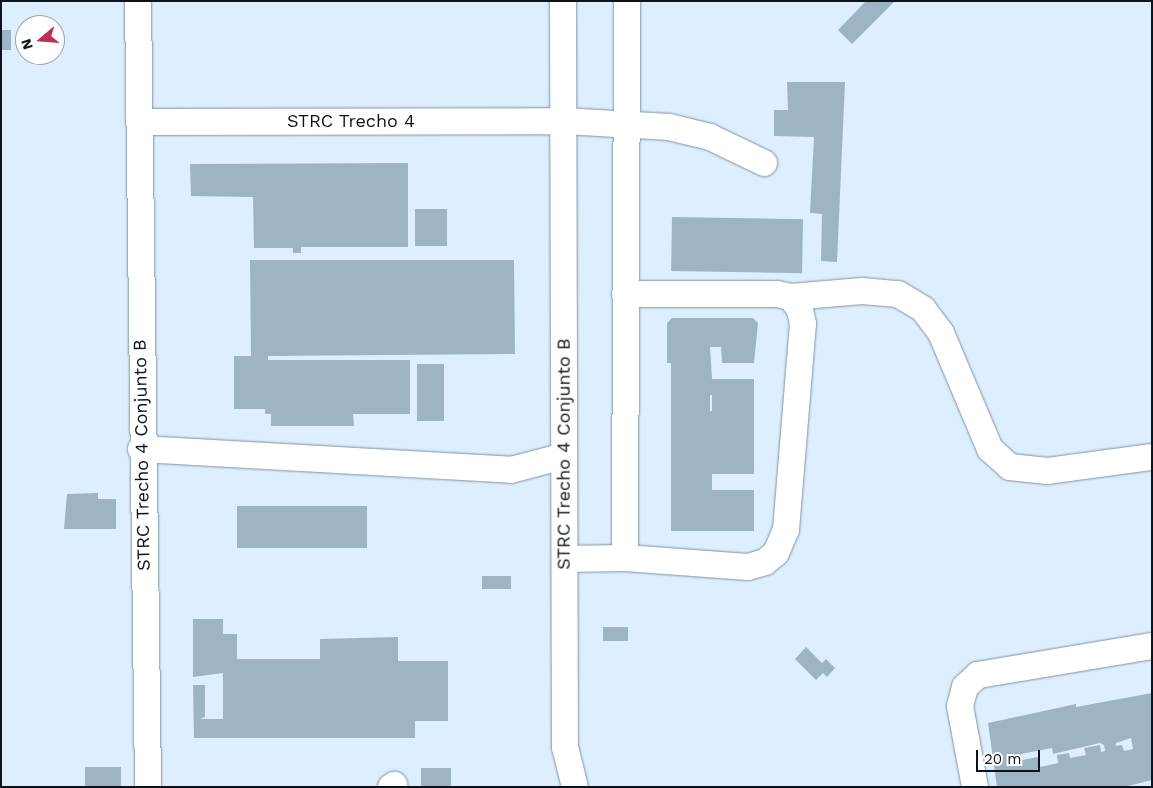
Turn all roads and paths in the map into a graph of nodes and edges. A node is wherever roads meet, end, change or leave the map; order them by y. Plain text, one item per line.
1 (138, 1) edge
2 (563, 1) edge
3 (627, 1) edge
4 (564, 120) junction
5 (139, 122) junction
6 (627, 124) junction
7 (764, 163) dead end
8 (626, 294) junction
9 (791, 297) junction
10 (141, 450) junction
11 (564, 456) junction
12 (1152, 457) edge
13 (625, 558) junction
14 (564, 559) junction
15 (1152, 646) edge
16 (145, 756) junction
17 (142, 787) edge
18 (148, 787) edge
19 (575, 787) edge
20 (975, 787) edge

1 - 5 street, STRC Trecho 4 Conjunto B
2 - 4 street, STRC Trecho 4 Conjunto B
3 - 6 street
4 - 5 street, STRC Trecho 4
4 - 6 street, STRC Trecho 4
4 - 11 street, STRC Trecho 4 Conjunto B
5 - 10 street, STRC Trecho 4 Conjunto B
6 - 7 street, STRC Trecho 4
6 - 8 street
8 - 9 street
8 - 13 street
9 - 12 street
9 - 13 street
10 - 11 street
10 - 16 street, STRC Trecho 4 Conjunto B
11 - 14 street, STRC Trecho 4 Conjunto B
13 - 14 street
14 - 19 street, STRC Trecho 4 Conjunto B
15 - 20 street
16 - 17 street
16 - 18 street, STRC Trecho 4 Conjunto B

